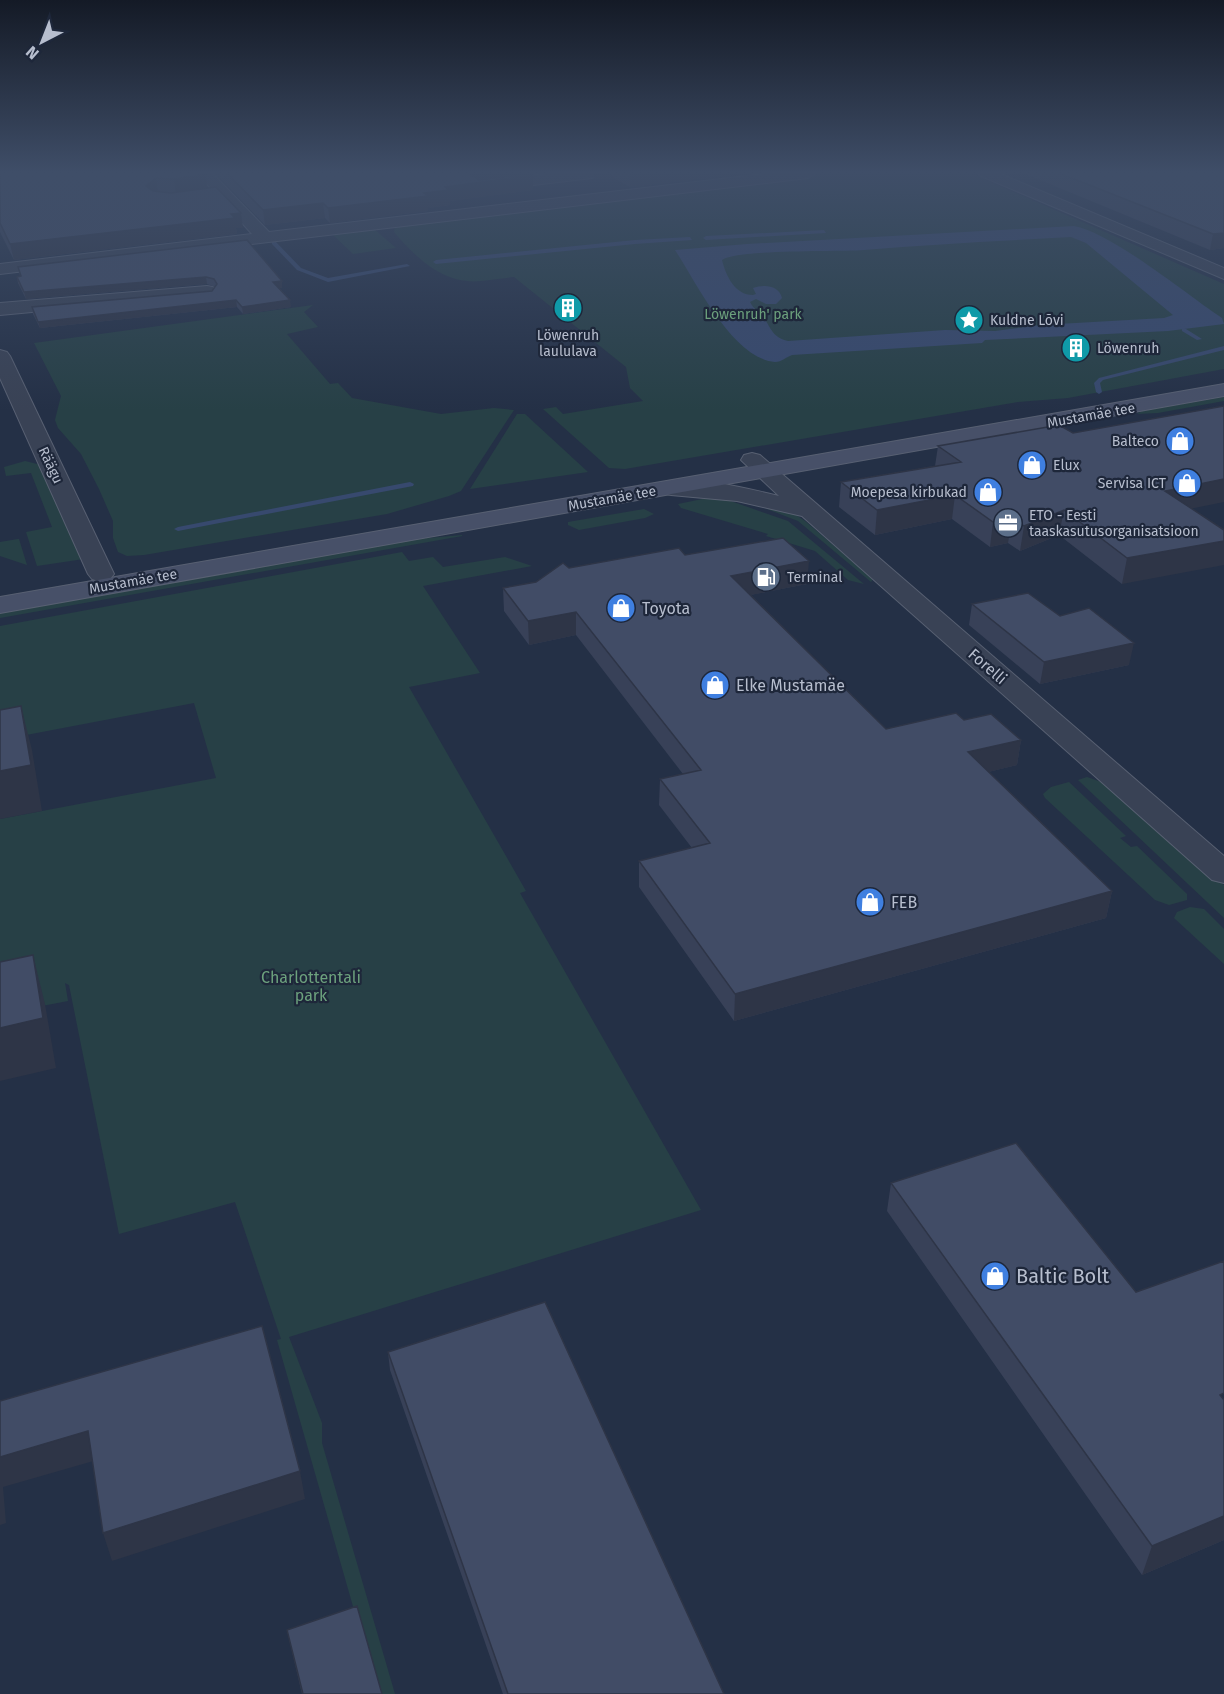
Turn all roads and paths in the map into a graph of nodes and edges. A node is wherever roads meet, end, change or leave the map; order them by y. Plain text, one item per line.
1 (145, 252) edge
2 (1174, 252) edge
3 (0, 269) edge
4 (1222, 272) edge
5 (218, 307) edge
6 (0, 309) edge
7 (0, 356) edge
8 (1224, 380) edge
9 (1224, 390) edge
10 (759, 466) junction
11 (670, 488) junction
12 (812, 512) junction
13 (100, 574) junction
14 (0, 591) edge
15 (0, 605) edge
16 (1224, 873) edge

1 - 3 street
2 - 4 street
5 - 6 street
7 - 13 street, Räägu
8 - 10 main road, Mustamäe tee
9 - 10 main road, Mustamäe tee
10 - 11 main road, Mustamäe tee
10 - 12 street, Forelli
10 - 13 main road, Mustamäe tee
11 - 12 street
11 - 15 main road, Mustamäe tee
12 - 16 street, Forelli
13 - 14 main road, Mustamäe tee

